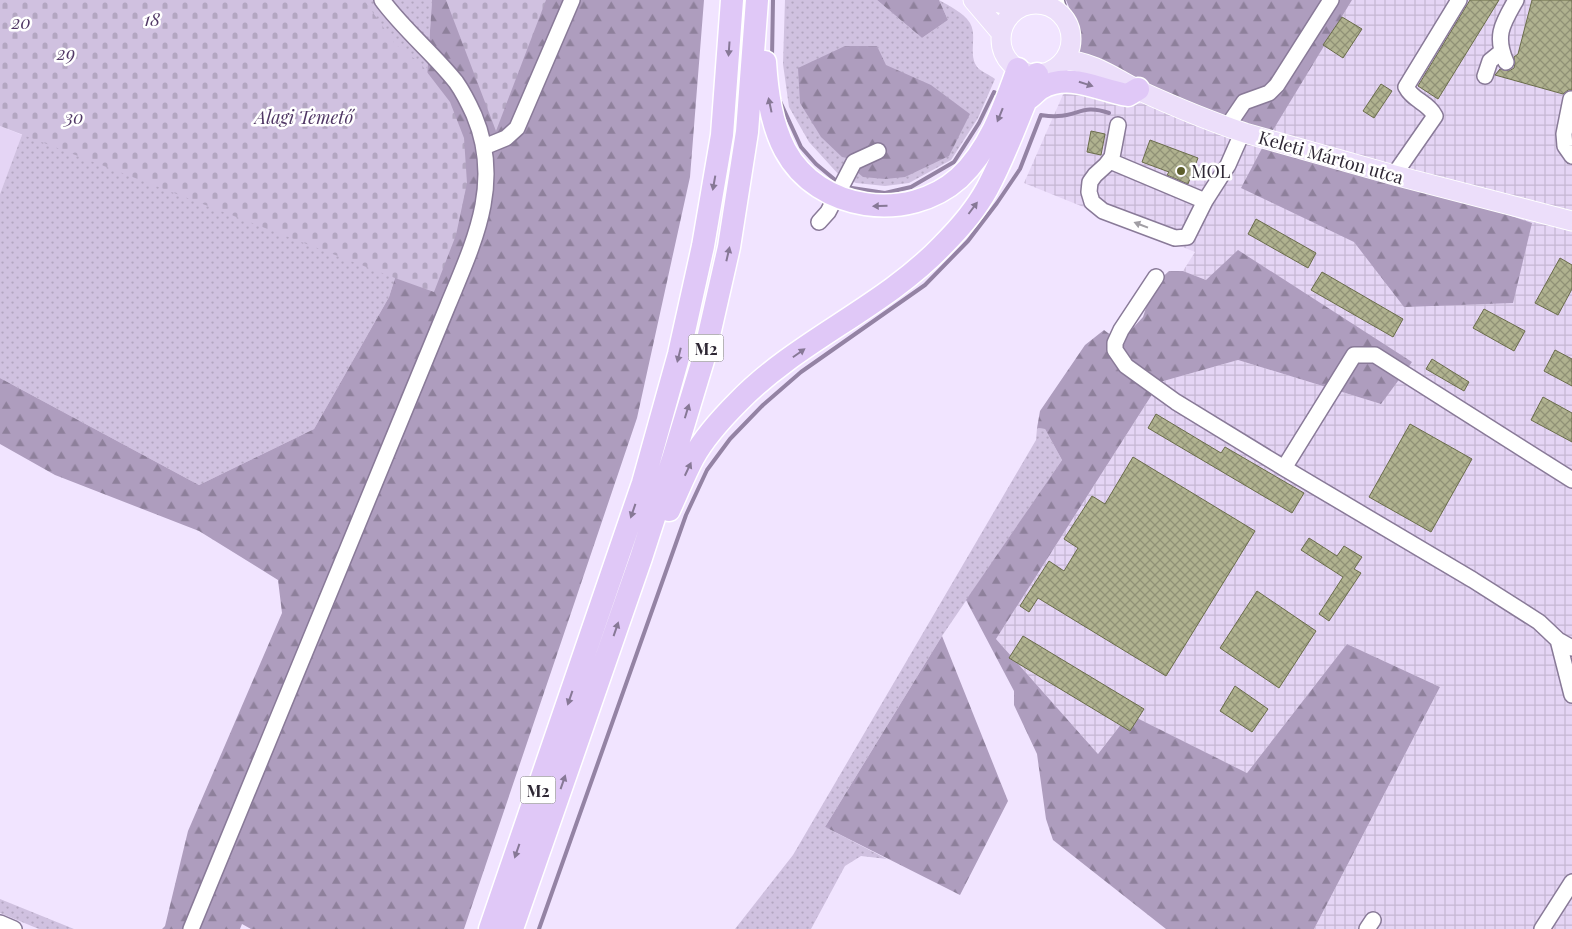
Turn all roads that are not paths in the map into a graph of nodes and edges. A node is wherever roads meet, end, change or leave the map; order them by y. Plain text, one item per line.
1 (382, 0) edge
2 (572, 0) edge
3 (732, 0) edge
4 (973, 0) edge
5 (988, 0) edge
6 (1331, 0) edge
7 (1459, 0) edge
8 (1516, 0) edge
9 (1029, 4) edge
10 (757, 5) edge
11 (1058, 7) edge
12 (1001, 33) junction
13 (1067, 54) junction
14 (1028, 72) junction
15 (1484, 76) dead end
16 (1138, 90) junction
17 (1571, 99) edge
18 (1026, 100) junction
19 (1118, 125) dead end
20 (1227, 127) junction
21 (1245, 133) junction
22 (484, 147) junction
23 (878, 151) dead end
24 (1572, 156) edge
25 (1110, 161) junction
26 (1394, 175) junction
27 (837, 196) junction
28 (1205, 201) junction
29 (1572, 221) edge
30 (819, 222) dead end
31 (1156, 277) dead end
32 (1284, 468) junction
33 (1572, 480) edge
34 (641, 558) junction
35 (1558, 640) junction
36 (1572, 648) edge
37 (1572, 695) edge
38 (1572, 882) edge
39 (0, 924) edge
40 (14, 929) edge
41 (191, 929) edge
42 (490, 929) edge
43 (512, 929) edge
44 (1542, 929) edge

1 - 22 street
2 - 22 street
3 -> 42 highway, M2
4 - 12 main road
5 - 9 main road
6 - 20 street
7 - 26 street
8 - 15 street
9 - 11 main road
9 - 12 main road
27 -> 10 highway
34 -> 10 highway, M2
11 - 13 main road
12 - 14 main road
13 - 14 main road
13 - 16 main road, Keleti Márton utca
14 - 18 highway
14 -> 27 highway
18 -> 16 highway
16 - 20 main road, Keleti Márton utca
17 - 24 street
34 -> 18 highway
19 - 25 street
20 - 21 main road, Keleti Márton utca
21 - 26 main road, Keleti Márton utca
21 - 28 street
22 - 41 street
23 - 27 street
25 - 28 street
28 -> 25 street
26 - 29 main road, Keleti Márton utca
27 - 30 street
31 - 32 street
32 - 33 street
32 - 35 street
43 -> 34 highway, M2
35 - 36 street
35 - 37 street
38 - 44 street
39 - 40 street

